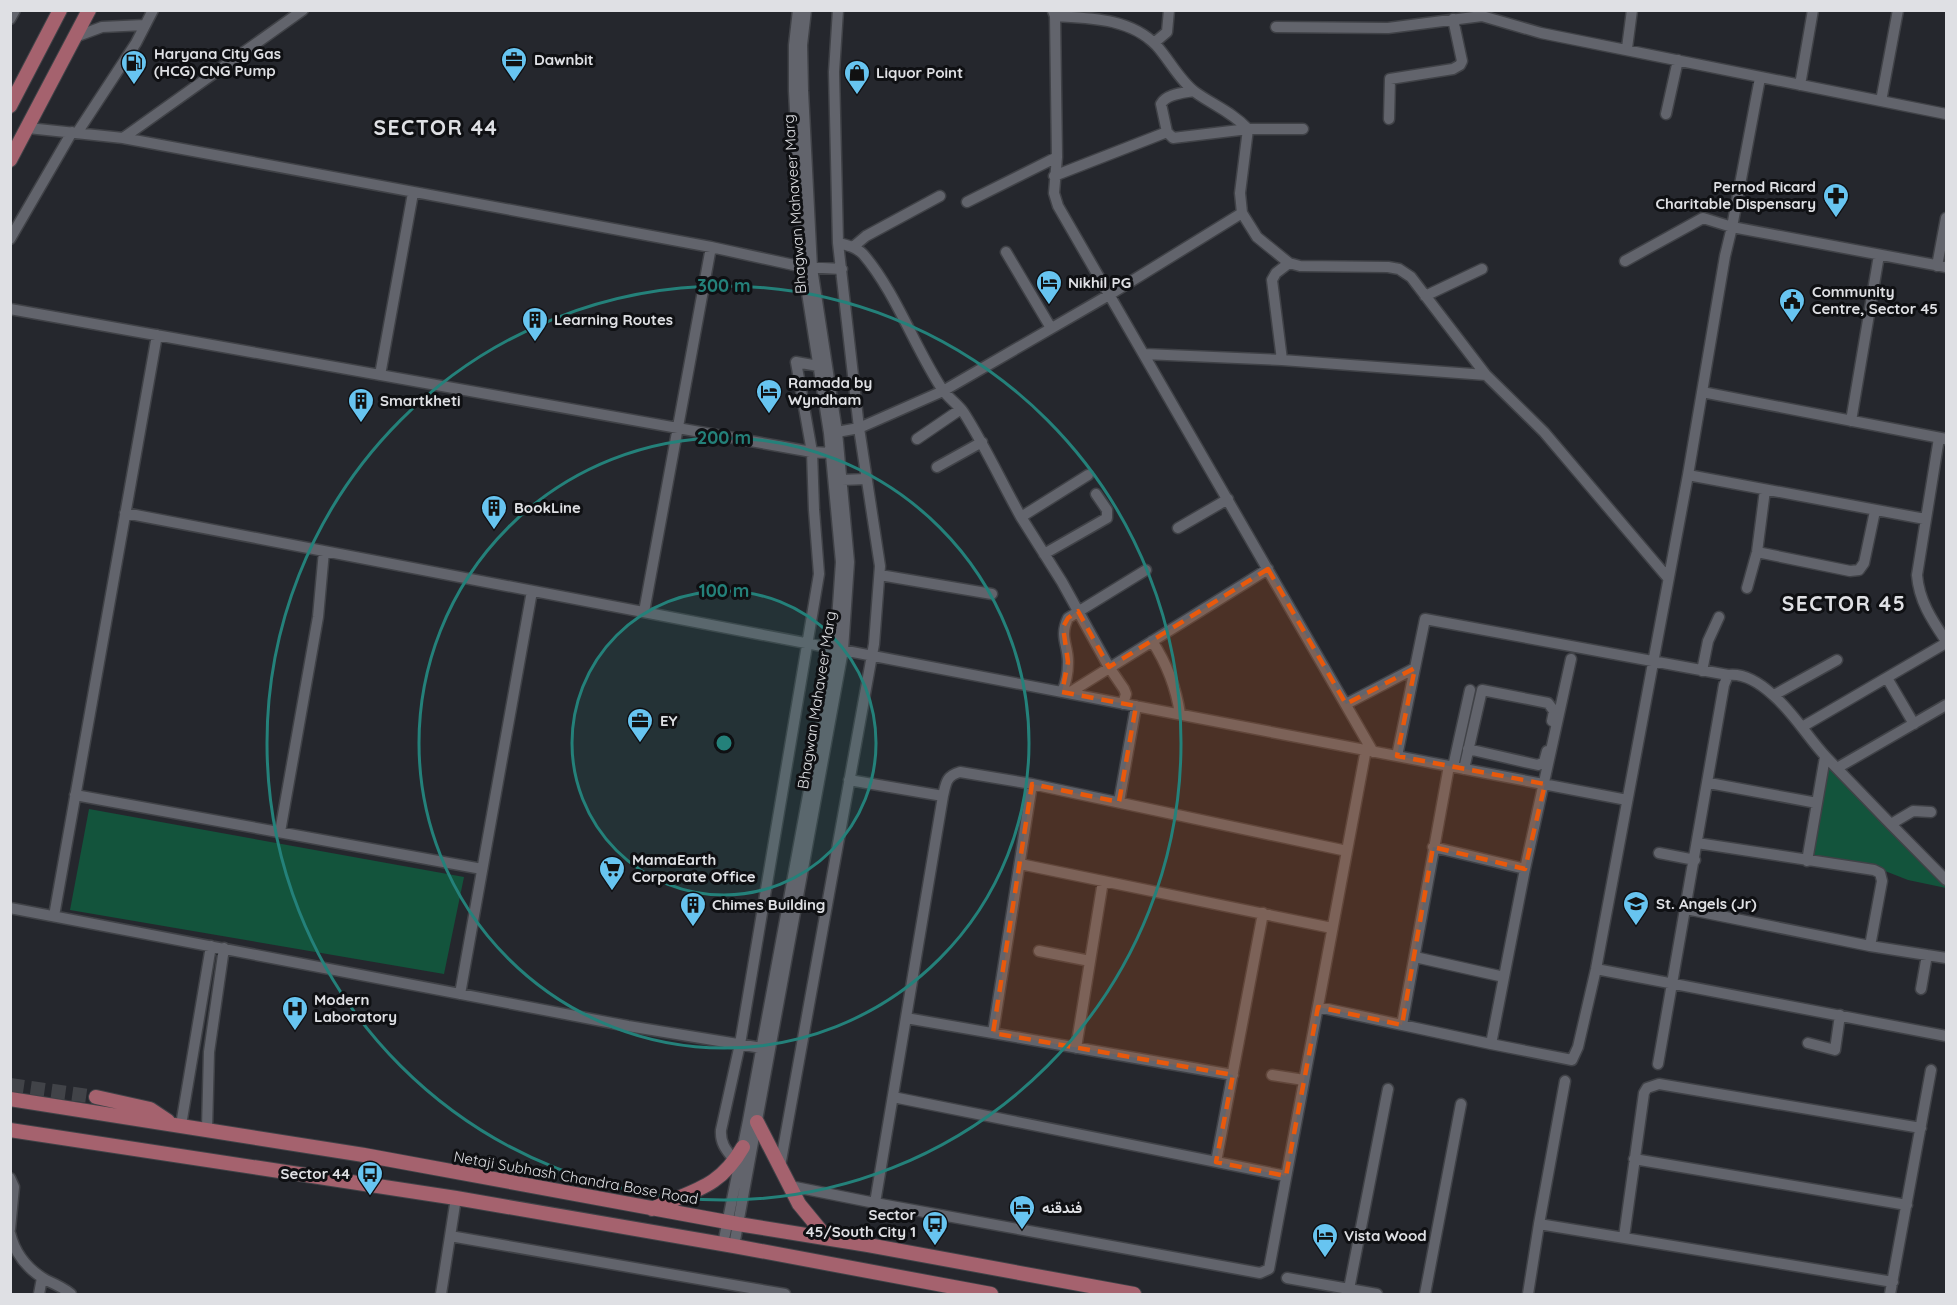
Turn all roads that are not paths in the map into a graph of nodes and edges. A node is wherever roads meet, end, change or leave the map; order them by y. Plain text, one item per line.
1 (15, 10) edge
2 (60, 10) edge
3 (88, 10) edge
4 (153, 10) edge
5 (303, 10) edge
6 (798, 10) edge
7 (806, 10) edge
8 (838, 10) edge
9 (1169, 10) edge
10 (1632, 10) edge
11 (1813, 10) edge
12 (1898, 10) edge
13 (1054, 14) edge
14 (10, 19) edge
15 (1453, 19) junction
16 (145, 25) junction
17 (1276, 27) dead end
18 (75, 37) junction
19 (1154, 43) junction
20 (1626, 48) junction
21 (1678, 60) junction
22 (1760, 78) junction
23 (1800, 85) junction
24 (1193, 91) junction
25 (1881, 101) junction
26 (10, 106) edge
27 (1666, 114) dead end
28 (1947, 114) edge
29 (1389, 119) dead end
30 (28, 128) junction
31 (1248, 129) junction
32 (1303, 129) dead end
33 (1167, 132) junction
34 (75, 133) junction
35 (123, 138) junction
36 (1057, 157) junction
37 (10, 160) edge
38 (1054, 176) junction
39 (413, 193) junction
40 (940, 196) dead end
41 (967, 202) dead end
42 (1242, 213) junction
43 (1947, 218) edge
44 (1732, 227) junction
45 (10, 240) edge
46 (838, 243) junction
47 (711, 247) junction
48 (853, 247) junction
49 (1006, 252) dead end
50 (1879, 255) junction
51 (1625, 261) dead end
52 (1289, 263) junction
53 (807, 267) junction
54 (1942, 267) edge
55 (842, 269) junction
56 (1482, 269) dead end
57 (1109, 295) junction
58 (1425, 296) junction
59 (10, 309) edge
60 (1051, 328) junction
61 (157, 335) junction
62 (1144, 354) junction
63 (1282, 360) junction
64 (818, 366) junction
65 (380, 375) junction
66 (1486, 375) junction
67 (943, 391) junction
68 (1702, 392) junction
69 (961, 409) junction
70 (1851, 421) junction
71 (676, 428) junction
72 (859, 428) junction
73 (837, 432) junction
74 (1943, 438) edge
75 (917, 439) dead end
76 (982, 442) junction
77 (812, 452) junction
78 (831, 453) junction
79 (936, 467) dead end
80 (1088, 475) dead end
81 (1688, 475) junction
82 (866, 479) junction
83 (842, 480) junction
84 (1765, 490) junction
85 (1096, 494) dead end
86 (1228, 499) junction
87 (1875, 511) junction
88 (125, 513) junction
89 (1021, 517) junction
90 (1925, 519) junction
91 (1178, 528) dead end
92 (324, 551) junction
93 (1757, 552) junction
94 (1044, 554) junction
95 (1268, 569) junction
96 (1146, 570) dead end
97 (879, 575) junction
98 (1668, 578) junction
99 (1748, 588) dead end
100 (532, 591) junction
101 (992, 594) dead end
102 (1078, 611) junction
103 (644, 612) junction
104 (1719, 617) dead end
105 (1152, 641) junction
106 (1947, 642) edge
107 (808, 644) junction
108 (839, 650) junction
109 (872, 656) junction
110 (1571, 658) dead end
111 (1837, 660) dead end
112 (1654, 663) junction
113 (1109, 667) junction
114 (1415, 668) junction
115 (1702, 671) junction
116 (1728, 675) junction
117 (1887, 678) junction
118 (1470, 690) dead end
119 (1066, 692) junction
120 (1773, 695) junction
121 (1124, 704) junction
122 (1346, 704) junction
123 (1947, 705) edge
124 (1136, 706) junction
125 (1179, 714) junction
126 (1914, 724) junction
127 (1802, 727) junction
128 (1468, 748) junction
129 (1369, 750) junction
130 (1397, 756) junction
131 (1825, 757) junction
132 (1455, 767) junction
133 (1837, 768) junction
134 (849, 780) junction
135 (1709, 783) junction
136 (1032, 784) junction
137 (1545, 784) junction
138 (75, 795) junction
139 (943, 796) junction
140 (1627, 800) junction
141 (1119, 802) junction
142 (1817, 803) junction
143 (1931, 812) dead end
144 (1891, 824) junction
145 (280, 832) junction
146 (1697, 843) junction
147 (1433, 847) junction
148 (1347, 851) junction
149 (1659, 853) dead end
150 (1695, 860) junction
151 (1806, 861) junction
152 (1020, 864) junction
153 (482, 869) junction
154 (1525, 869) junction
155 (1947, 880) edge
156 (1103, 881) junction
157 (10, 908) edge
158 (1686, 909) junction
159 (1263, 914) junction
160 (54, 916) junction
161 (1332, 928) junction
162 (211, 946) junction
163 (1870, 946) junction
164 (224, 948) junction
165 (1039, 951) dead end
166 (1927, 955) junction
167 (1415, 957) junction
168 (1947, 958) edge
169 (1090, 961) junction
170 (1596, 969) junction
171 (1504, 977) junction
172 (1672, 983) junction
173 (1921, 989) dead end
174 (460, 994) junction
175 (1318, 1006) junction
176 (1840, 1015) junction
177 (906, 1018) junction
178 (1402, 1025) junction
179 (993, 1033) junction
180 (1947, 1036) edge
181 (1808, 1043) dead end
182 (740, 1044) junction
183 (1491, 1044) junction
184 (762, 1048) junction
185 (1076, 1048) junction
186 (1658, 1064) dead end
187 (1931, 1070) dead end
188 (1233, 1075) junction
189 (1272, 1075) dead end
190 (1304, 1080) junction
191 (1565, 1081) dead end
192 (1388, 1089) dead end
193 (96, 1097) tunnel mouth
194 (892, 1097) junction
195 (10, 1099) edge
196 (1461, 1104) dead end
197 (757, 1122) junction
198 (176, 1124) junction
199 (1921, 1128) junction
200 (207, 1129) junction
201 (10, 1130) edge
202 (743, 1147) junction
203 (1634, 1158) junction
204 (735, 1161) junction
205 (1216, 1162) junction
206 (780, 1166) junction
207 (1286, 1176) junction
208 (10, 1178) edge
209 (790, 1186) junction
210 (456, 1198) junction
211 (618, 1203) junction
212 (875, 1203) junction
213 (1907, 1205) junction
214 (652, 1209) junction
215 (733, 1223) junction
216 (1539, 1224) junction
217 (613, 1225) junction
218 (10, 1231) edge
219 (450, 1236) junction
220 (1624, 1237) junction
221 (827, 1238) junction
222 (728, 1245) junction
223 (42, 1278) junction
224 (1287, 1278) dead end
225 (1893, 1282) junction
226 (1349, 1289) junction
227 (39, 1294) edge
228 (71, 1294) edge
229 (441, 1294) edge
230 (785, 1294) edge
231 (991, 1294) edge
232 (1134, 1294) edge
233 (1377, 1294) edge
234 (1425, 1294) edge
235 (1528, 1294) edge
236 (1890, 1294) edge

1 - 14 street
2 - 26 main road
3 - 18 main road
4 - 16 street
5 - 35 street
6 - 53 street, Bhagwan Mahaveer Marg
7 - 53 street, Bhagwan Mahaveer Marg
8 - 46 street
9 - 19 street
10 - 20 street
11 - 23 street
12 - 25 street
13 - 19 street
13 - 36 street
15 - 17 street
15 - 20 street
15 - 29 street
16 - 18 street
16 - 34 street
18 - 30 main road
19 - 24 street
20 - 21 street
21 - 22 street
21 - 27 street
22 - 23 street
22 - 44 street
23 - 25 street
24 - 31 street
24 - 33 street
25 - 28 street
30 - 34 street
30 - 37 main road
31 - 32 street
31 - 33 street
31 - 42 street
33 - 38 street
34 - 35 street
34 - 45 street
35 - 39 street
36 - 38 street
36 - 41 street
38 - 57 street
39 - 47 street
39 - 65 street
40 - 48 street
42 - 52 street
42 - 57 street
43 - 54 street
44 - 50 street
44 - 51 street
44 - 68 street
46 - 48 street
46 - 55 street
47 - 53 street
47 - 71 street
48 - 67 street
49 - 60 street
50 - 54 street
50 - 70 street
52 - 58 street
52 - 63 street
53 - 55 street
53 - 64 street, Bhagwan Mahaveer Marg
53 - 73 street, Bhagwan Mahaveer Marg
55 - 72 street
56 - 58 street
57 - 60 street
57 - 62 street
58 - 66 street
59 - 61 street
60 - 67 street
61 - 65 street
61 - 88 street
62 - 63 street
62 - 86 street
63 - 66 street
64 - 77 street
64 - 78 street, Bhagwan Mahaveer Marg
65 - 71 street
66 - 98 street
67 - 69 street
67 - 72 street
68 - 70 street
68 - 81 street
69 - 75 street
69 - 76 street
70 - 74 street
71 - 77 street
71 - 103 street
72 - 73 street
72 - 82 street
73 - 83 street, Bhagwan Mahaveer Marg
74 - 90 street
76 - 79 street
76 - 89 street
77 - 78 street
77 - 107 street
78 - 108 street, Bhagwan Mahaveer Marg
80 - 89 street
81 - 84 street
81 - 98 street
82 - 83 street
82 - 97 street
83 - 108 street, Bhagwan Mahaveer Marg
84 - 87 street
84 - 93 street
85 - 94 street
86 - 91 street
86 - 95 street
87 - 90 street
87 - 93 street
88 - 92 street
88 - 138 street
89 - 94 street
90 - 106 street
92 - 100 street
92 - 145 street
93 - 99 street
94 - 102 street
95 - 105 street
95 - 122 street
96 - 102 street
97 - 101 street
97 - 109 street
98 - 112 street
100 - 103 street
100 - 153 street
102 - 113 street
102 - 119 street
103 - 107 street
104 - 115 street
105 - 113 street
105 - 125 street
106 - 117 street
107 - 108 street
107 - 182 street
108 - 109 street
108 - 184 street, Bhagwan Mahaveer Marg
108 - 197 street, Bhagwan Mahaveer Marg
109 - 119 street
109 - 134 street
110 - 137 street
111 - 120 street
112 - 114 street
112 - 115 street
112 - 140 street
113 - 119 street
113 - 121 street
114 - 122 street
114 - 130 street
115 - 116 street
116 - 120 street
116 - 135 street
117 - 126 street
117 - 127 street
118 - 132 street
119 - 121 street
120 - 127 street
121 - 124 street
122 - 129 street
123 - 126 street
124 - 125 street
124 - 141 street
125 - 129 street
126 - 133 street
127 - 131 street
128 - 128 street
128 - 132 street
129 - 130 street
129 - 148 street
130 - 132 street
131 - 133 street
131 - 142 street
132 - 137 street
132 - 147 street
133 - 144 street
134 - 139 street
134 - 206 street
135 - 142 street
135 - 146 street
136 - 139 street
136 - 141 street
136 - 152 street
137 - 140 street
137 - 154 street
138 - 145 street
138 - 160 street
139 - 177 street
140 - 170 street
141 - 148 street
142 - 151 street
143 - 144 street
144 - 155 street
145 - 153 street
146 - 150 street
146 - 151 street
147 - 154 street
147 - 167 street
148 - 161 street
149 - 150 street
150 - 158 street
151 - 163 street
152 - 156 street
152 - 179 street
153 - 174 street
154 - 171 street
156 - 159 street
156 - 169 street
157 - 160 street
158 - 163 street
158 - 172 street
159 - 161 street
159 - 188 street
160 - 162 street
161 - 175 street
162 - 164 street
162 - 198 street
163 - 166 street
164 - 174 street
164 - 200 street
165 - 169 street
166 - 168 street
166 - 173 street
167 - 171 street
167 - 178 street
169 - 185 street
170 - 172 street
170 - 183 street
171 - 183 street
172 - 176 street
172 - 186 street
174 - 182 street
175 - 178 street
175 - 190 street
176 - 180 street
176 - 181 street
177 - 179 street
177 - 194 street
178 - 183 street
179 - 185 street
182 - 184 street
182 - 204 street
184 - 202 street, Bhagwan Mahaveer Marg
185 - 188 street
187 - 199 street
188 - 205 street
189 - 190 street
190 - 207 street
191 - 216 street
192 - 226 street
193 - 198 main road
194 - 205 street
194 - 212 street
195 - 198 main road, Netaji Subhash Chandra Bose Road
196 - 234 street
197 - 206 main road
197 - 215 street, Bhagwan Mahaveer Marg
198 - 200 main road, Netaji Subhash Chandra Bose Road
199 - 203 street
199 - 213 street
200 - 211 main road, Netaji Subhash Chandra Bose Road
201 - 210 main road
202 - 204 main road
202 - 215 street, Bhagwan Mahaveer Marg
203 - 213 street
203 - 220 street
204 - 214 main road
205 - 207 street
206 - 209 main road
207 - 212 street
208 - 218 street
209 - 212 street
209 - 221 main road
210 - 217 main road
210 - 219 street
211 - 214 main road, Netaji Subhash Chandra Bose Road
211 - 217 main road
213 - 225 street
214 - 215 main road, Netaji Subhash Chandra Bose Road
215 - 221 main road, Netaji Subhash Chandra Bose Road
215 - 222 street, Bhagwan Mahaveer Marg
216 - 220 street
216 - 235 street
217 - 222 main road
218 - 223 street
219 - 229 street
219 - 230 street
220 - 225 street
221 - 232 main road, Netaji Subhash Chandra Bose Road
222 - 231 main road
223 - 227 street
223 - 228 street
224 - 226 street
225 - 236 street
226 - 233 street

